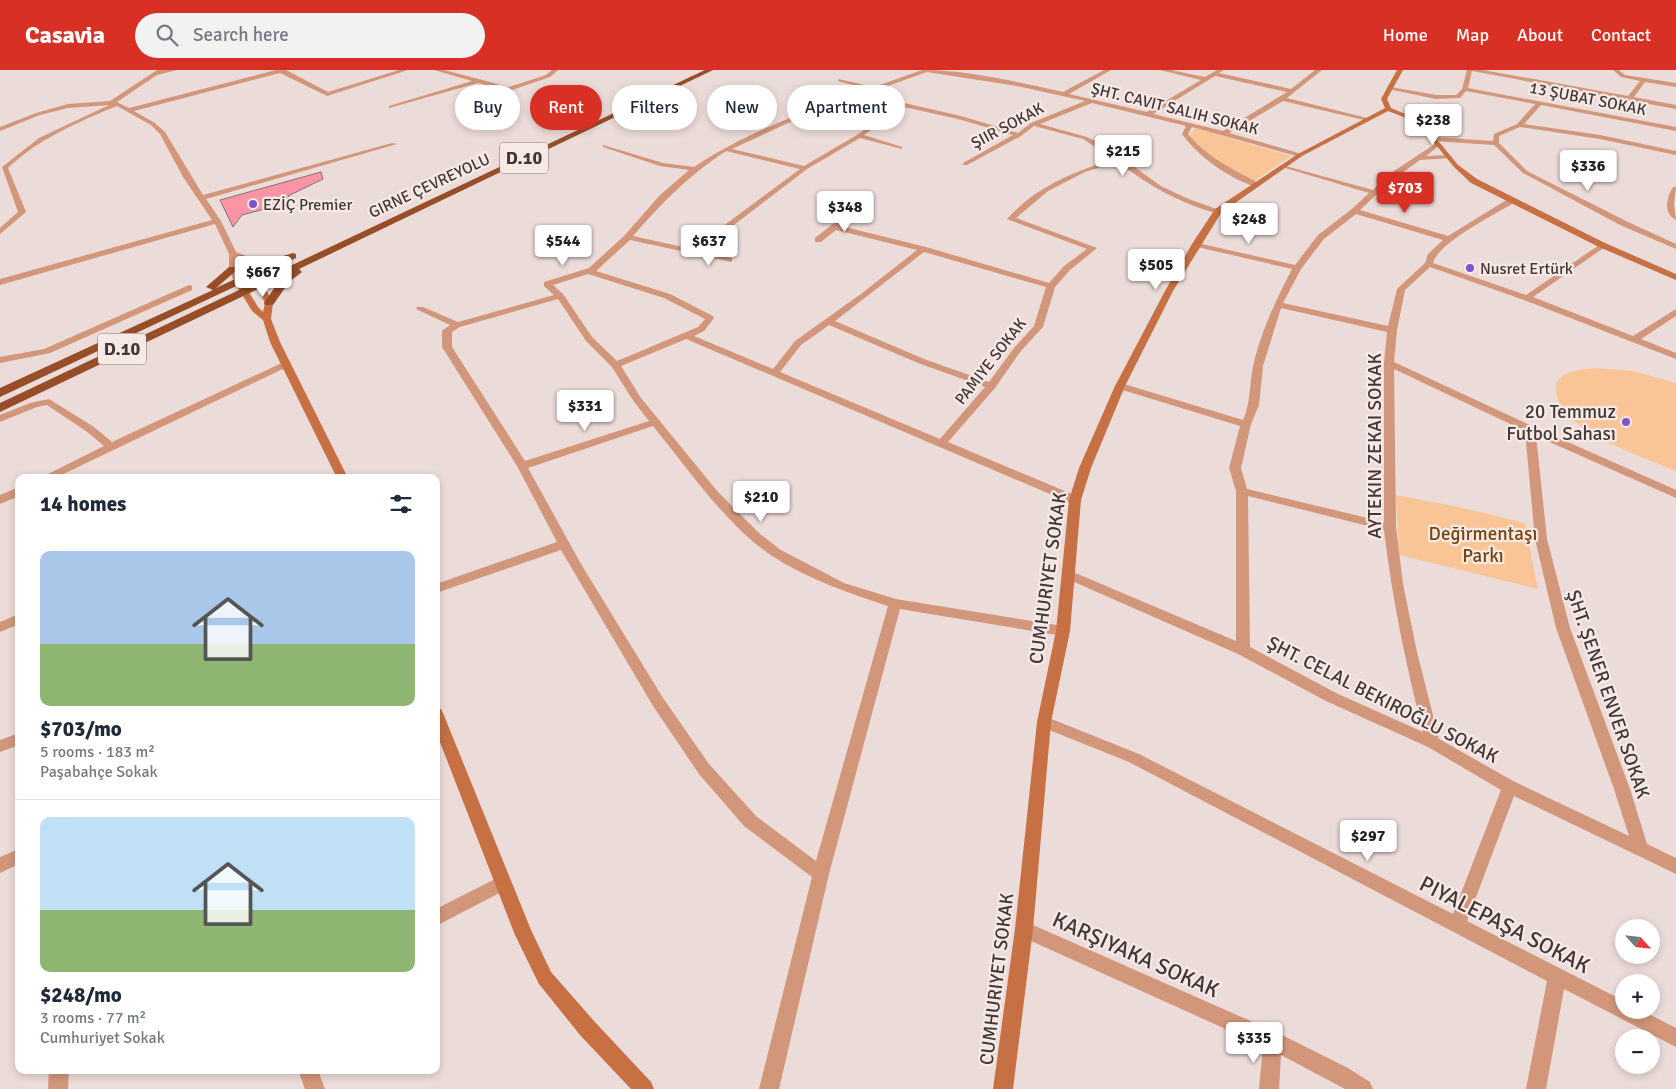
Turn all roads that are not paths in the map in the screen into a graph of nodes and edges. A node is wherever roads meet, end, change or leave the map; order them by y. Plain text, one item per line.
1 (174, 70) edge
2 (282, 70) edge
3 (405, 70) edge
4 (437, 70) edge
5 (555, 70) edge
6 (694, 70) edge
7 (710, 70) edge
8 (926, 70) edge
9 (1108, 70) edge
10 (1162, 70) edge
11 (1319, 70) edge
12 (1400, 70) edge
13 (1472, 70) edge
14 (1516, 70) edge
15 (1616, 70) edge
16 (158, 72) edge
17 (1218, 72) edge
18 (986, 74) dead end
19 (1508, 75) junction
20 (980, 78) junction
21 (1205, 79) junction
22 (840, 80) dead end
23 (1644, 80) junction
24 (478, 82) junction
25 (859, 85) edge
26 (885, 85) edge
27 (1676, 85) edge
28 (1391, 89) junction
29 (1465, 89) junction
30 (1290, 91) junction
31 (1064, 94) junction
32 (1282, 98) junction
33 (1630, 98) junction
34 (1091, 101) junction
35 (114, 103) junction
36 (1540, 103) junction
37 (905, 105) edge
38 (391, 107) dead end
39 (1388, 109) junction
40 (129, 110) junction
41 (602, 112) edge
42 (1381, 112) junction
43 (1149, 114) junction
44 (1673, 115) edge
45 (1368, 119) junction
46 (787, 122) edge
47 (1033, 124) junction
48 (1190, 125) junction
49 (1519, 125) junction
50 (1421, 128) junction
51 (0, 129) edge
52 (1676, 129) edge
53 (868, 130) edge
54 (1224, 133) junction
55 (1019, 135) junction
56 (859, 136) junction
57 (1435, 142) junction
58 (1496, 142) junction
59 (394, 144) dead end
60 (605, 146) dead end
61 (900, 148) dead end
62 (725, 150) junction
63 (1676, 153) edge
64 (1300, 155) junction
65 (1417, 158) junction
66 (1449, 158) junction
67 (1118, 160) junction
68 (965, 164) dead end
69 (1284, 166) junction
70 (805, 168) junction
71 (695, 169) junction
72 (1256, 185) junction
73 (1676, 189) edge
74 (1373, 192) junction
75 (201, 198) junction
76 (1511, 201) junction
77 (859, 208) dead end
78 (1218, 211) junction
79 (1355, 211) junction
80 (1676, 218) edge
81 (217, 221) junction
82 (835, 227) junction
83 (0, 232) edge
84 (628, 237) junction
85 (1449, 239) junction
86 (818, 240) dead end
87 (1196, 244) junction
88 (1602, 245) junction
89 (1676, 247) edge
90 (923, 249) junction
91 (694, 252) junction
92 (238, 256) junction
93 (318, 256) junction
94 (729, 260) dead end
95 (1430, 264) junction
96 (1297, 268) junction
97 (233, 269) junction
98 (586, 271) junction
99 (1676, 277) edge
100 (257, 279) junction
101 (0, 282) edge
102 (241, 286) junction
103 (1051, 286) junction
104 (189, 288) dead end
105 (560, 296) junction
106 (1527, 298) junction
107 (269, 303) junction
108 (1278, 305) junction
109 (179, 309) junction
110 (420, 309) dead end
111 (1676, 312) edge
112 (267, 319) junction
113 (828, 321) junction
114 (457, 325) junction
115 (1392, 330) junction
116 (686, 336) junction
117 (1633, 340) junction
118 (1676, 356) edge
119 (0, 360) edge
120 (1389, 363) junction
121 (286, 364) junction
122 (616, 365) junction
123 (774, 374) junction
124 (991, 386) junction
125 (1120, 386) junction
126 (0, 392) edge
127 (0, 408) edge
128 (0, 419) edge
129 (656, 422) junction
130 (1246, 424) junction
131 (1530, 429) junction
132 (941, 444) junction
133 (110, 446) junction
134 (522, 466) junction
135 (54, 474) edge
136 (341, 474) edge
137 (1242, 491) junction
138 (1672, 492) edge
139 (15, 493) edge
140 (0, 500) edge
141 (1075, 500) junction
142 (1676, 506) edge
143 (1390, 527) junction
144 (565, 544) junction
145 (1069, 575) junction
146 (440, 588) edge
147 (895, 604) junction
148 (15, 621) edge
149 (0, 627) edge
150 (1063, 631) junction
151 (1243, 650) junction
152 (1044, 722) junction
153 (440, 723) edge
154 (15, 740) edge
155 (1433, 743) junction
156 (0, 746) edge
157 (1510, 787) junction
158 (1641, 850) junction
159 (15, 858) edge
160 (0, 865) edge
161 (1676, 866) edge
162 (821, 874) junction
163 (503, 884) junction
164 (440, 916) edge
165 (1457, 926) junction
166 (1024, 929) junction
167 (1558, 976) junction
168 (1676, 1038) edge
169 (1273, 1042) junction
170 (59, 1074) edge
171 (309, 1074) edge
172 (58, 1089) edge
173 (315, 1089) edge
174 (644, 1089) edge
175 (769, 1089) edge
176 (1003, 1089) edge
177 (1269, 1089) edge
178 (1363, 1089) edge
179 (1536, 1089) edge

1 - 16 street
2 - 3 street
2 - 40 street
4 - 24 street
5 - 24 street
6 - 41 highway, D.10
7 - 93 highway, GIRNE ÇEVREYOLU / D.10
8 - 20 street, ŞHT. CAVIT SALIH SOKAK
8 - 26 street
9 - 31 street
10 - 21 street
11 - 30 street
12 - 28 street
13 - 19 street
13 - 29 street
14 - 19 street
15 - 23 street
16 - 35 street
17 - 21 street
17 - 30 street
18 - 20 street
19 - 33 street
20 - 31 street, ŞHT. CAVIT SALIH SOKAK
21 - 43 street
22 - 25 street
23 - 27 street
23 - 33 street
24 - 38 street
28 - 29 street, 13 ŞUBAT SOKAK
28 - 39 street
29 - 36 street, 13 ŞUBAT SOKAK
30 - 32 street
31 - 34 street, ŞHT. CAVIT SALIH SOKAK
32 - 45 street
32 - 54 street
33 - 44 street
34 - 43 street, ŞHT. CAVIT SALIH SOKAK
34 - 47 street, ŞIIR SOKAK
35 - 40 street
35 - 51 street
35 - 83 street
36 - 44 street, 13 ŞUBAT SOKAK
36 - 49 street
37 - 55 street
39 - 42 street, CUMHURIYET SOKAK
39 - 50 street
40 - 75 street
42 - 45 street, CUMHURIYET SOKAK
42 - 50 street
43 - 48 street, ŞHT. CAVIT SALIH SOKAK
44 - 52 street, 13 ŞUBAT SOKAK
45 - 64 street, CUMHURIYET SOKAK
46 - 62 street
47 - 55 street, ŞIIR SOKAK
47 - 67 street
48 - 54 street, ŞHT. CAVIT SALIH SOKAK
48 - 72 street
49 - 58 street
49 - 63 street
50 - 57 street
53 - 56 street
54 - 64 street, ŞHT. CAVIT SALIH SOKAK
55 - 68 street, ŞIIR SOKAK
56 - 61 street
56 - 70 street
57 - 58 street
57 - 65 street
57 - 66 street
58 - 89 street
59 - 75 street
60 - 71 street
62 - 70 street
62 - 71 street
64 - 69 street, CUMHURIYET SOKAK
65 - 66 street
65 - 74 street
66 - 76 street
67 - 78 street
67 - 103 street, PAMIYE SOKAK
69 - 72 street, CUMHURIYET SOKAK
69 - 74 street
70 - 91 street
71 - 84 street
72 - 78 street, CUMHURIYET SOKAK
73 - 80 street
74 - 79 street
75 - 81 street
76 - 85 street, AYTEKIN ZEKAI SOKAK
76 - 88 street
77 - 82 street
78 - 87 street, CUMHURIYET SOKAK
79 - 85 street
79 - 96 street
81 - 92 street
81 - 101 street
82 - 86 street
82 - 90 street
84 - 91 street
84 - 98 street
85 - 95 street, AYTEKIN ZEKAI SOKAK
87 - 96 street
87 - 125 street, CUMHURIYET SOKAK
88 - 99 street
88 - 106 street
90 - 103 street
90 - 113 street
91 - 94 street
92 - 97 street
92 - 100 street
92 - 100 highway, GIRNE ÇEVREYOLU / D.10
93 - 100 highway, GIRNE ÇEVREYOLU / D.10
93 - 107 highway
95 - 106 street
95 - 115 street, AYTEKIN ZEKAI SOKAK
96 - 108 street
97 - 102 street
97 - 109 highway
98 - 105 street
98 - 116 street
100 - 102 highway, GIRNE ÇEVREYOLU / D.10
100 - 107 street
102 - 109 highway, GIRNE ÇEVREYOLU / D.10
102 - 112 street
102 - 127 highway, GIRNE ÇEVREYOLU / D.10
103 - 124 street, PAMIYE SOKAK
104 - 119 street
105 - 114 street
105 - 122 street
106 - 117 street
107 - 112 street
108 - 115 street
108 - 130 street
109 - 126 highway, GIRNE ÇEVREYOLU / D.10
110 - 114 street
111 - 117 street
112 - 121 street
113 - 123 street
113 - 124 street
114 - 134 street
115 - 120 street, AYTEKIN ZEKAI SOKAK
116 - 122 street
116 - 123 street
117 - 118 street
120 - 131 street
120 - 143 street, AYTEKIN ZEKAI SOKAK
121 - 133 street
121 - 136 street
122 - 129 street
123 - 132 street
124 - 132 street, PAMIYE SOKAK
125 - 130 street
125 - 141 street, CUMHURIYET SOKAK
128 - 133 street
129 - 134 street
129 - 147 street
130 - 137 street
131 - 138 street
131 - 158 street, ŞHT. ŞENER ENVER SOKAK
132 - 141 street
133 - 135 street
134 - 144 street
137 - 143 street
137 - 151 street
138 - 142 street
139 - 140 street
141 - 145 street, CUMHURIYET SOKAK
143 - 155 street, AYTEKIN ZEKAI SOKAK
144 - 146 street
144 - 162 street
145 - 150 street, CUMHURIYET SOKAK
145 - 151 street, ŞHT. CELAL BEKIROĞLU SOKAK
147 - 150 street
147 - 162 street
148 - 149 street
150 - 152 street, CUMHURIYET SOKAK
151 - 155 street, ŞHT. CELAL BEKIROĞLU SOKAK
152 - 165 street, PIYALEPAŞA SOKAK
152 - 166 street, CUMHURIYET SOKAK
153 - 163 street
154 - 156 street
155 - 157 street, ŞHT. CELAL BEKIROĞLU SOKAK
157 - 158 street, ŞHT. CELAL BEKIROĞLU SOKAK
157 - 165 street
158 - 161 street, ŞHT. CELAL BEKIROĞLU SOKAK
159 - 160 street
162 - 175 street
163 - 164 street
163 - 174 street
165 - 167 street, PIYALEPAŞA SOKAK
166 - 169 street
166 - 176 street, CUMHURIYET SOKAK
167 - 168 street, PIYALEPAŞA SOKAK
167 - 179 street
169 - 177 street
169 - 178 street
170 - 172 street
171 - 173 street

